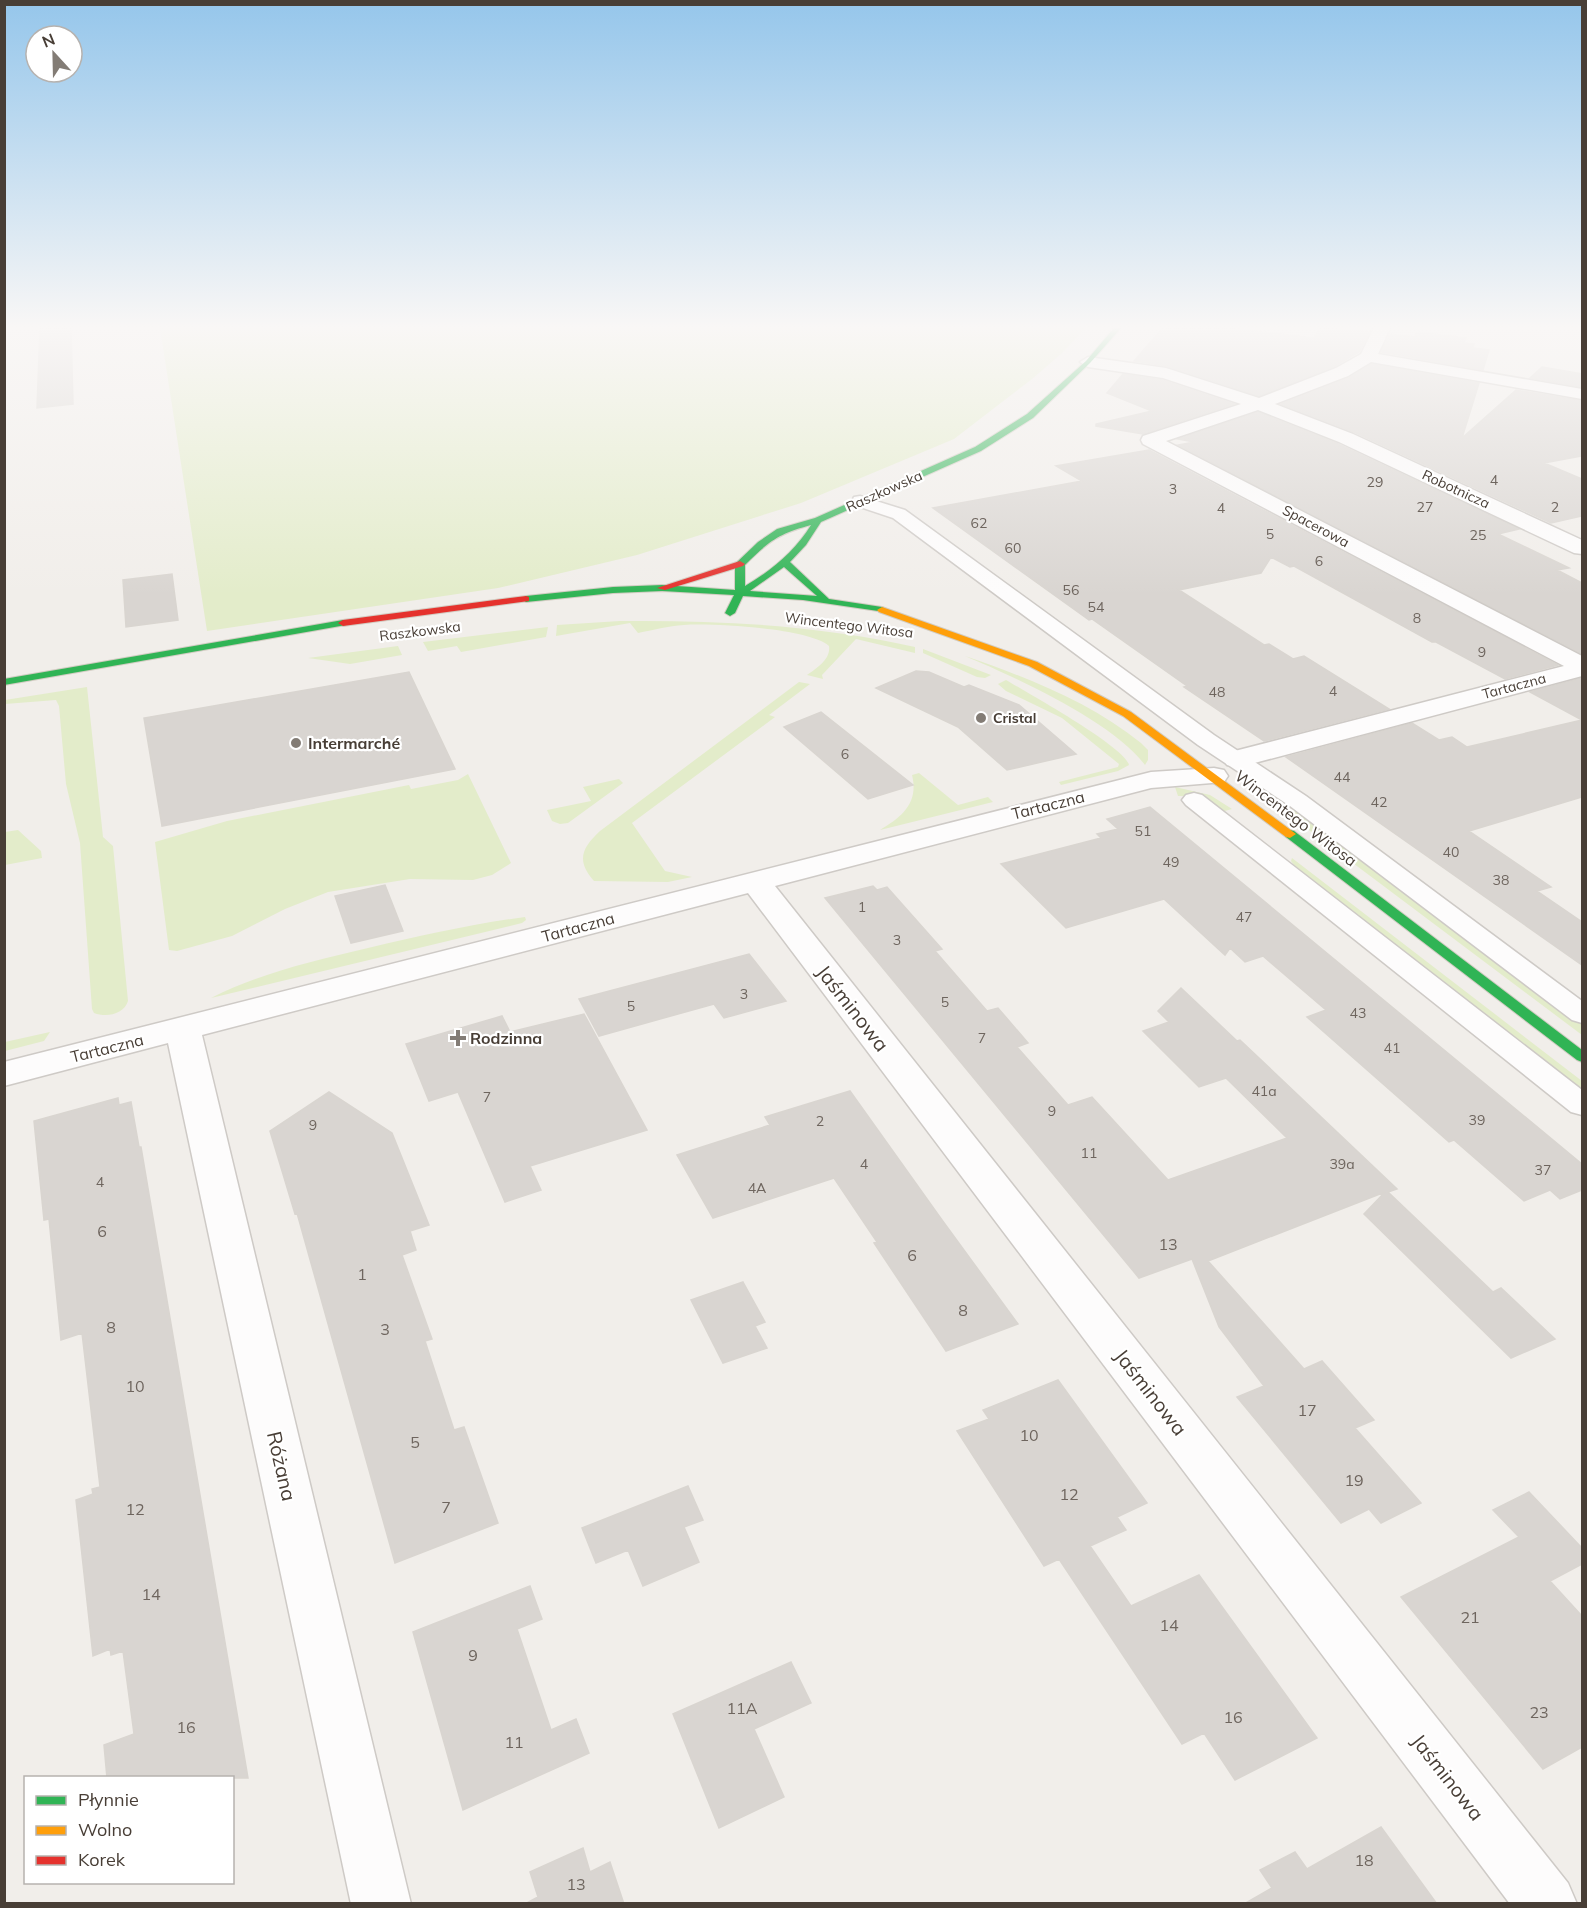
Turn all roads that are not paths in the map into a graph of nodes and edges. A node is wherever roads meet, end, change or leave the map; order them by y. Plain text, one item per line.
1 (1028, 417) edge
2 (1220, 417) edge
3 (1292, 417) edge
4 (860, 501) junction
5 (818, 520) junction
6 (1582, 548) edge
7 (785, 562) junction
8 (740, 564) junction
9 (662, 588) junction
10 (740, 593) junction
11 (825, 599) junction
12 (730, 613) dead end
13 (898, 631) dead end
14 (968, 639) junction
15 (283, 648) dead end
16 (1582, 667) edge
17 (88, 669) junction
18 (4, 682) edge
19 (1180, 751) junction
20 (1237, 759) junction
21 (1214, 776) junction
22 (1151, 780) junction
23 (1194, 800) dead end
24 (1278, 825) junction
25 (1266, 854) junction
26 (755, 881) junction
27 (1582, 1014) edge
28 (183, 1029) junction
29 (1582, 1057) edge
30 (4, 1074) edge
31 (1582, 1105) edge
32 (381, 1904) edge
33 (1546, 1904) edge

1 - 4 main road, Raszkowska
2 - 16 street, Spacerowa
3 - 6 street, Robotnicza
4 - 5 main road, Raszkowska
4 - 20 lane
5 - 7 main road
5 - 8 main road, Raszkowska
7 - 10 main road
7 - 11 main road
8 - 9 main road
8 - 10 main road
9 - 10 main road, Raszkowska
9 - 17 main road, Raszkowska
10 - 11 main road, Wincentego Witosa
10 - 12 main road
11 - 14 main road, Wincentego Witosa
13 - 14 main road, Wincentego Witosa
14 - 19 main road, Wincentego Witosa
15 - 17 main road, Raszkowska
16 - 20 street, Tartaczna
17 - 18 main road, Raszkowska
19 - 21 main road, Wincentego Witosa
19 - 22 street
20 - 27 lane
21 - 22 street, Tartaczna
21 - 24 main road, Wincentego Witosa
22 - 26 street, Tartaczna
23 - 25 lane
24 - 25 lane
24 - 29 main road, Wincentego Witosa
25 - 31 lane
26 - 28 street, Tartaczna
26 - 33 street, Jaśminowa
28 - 30 street, Tartaczna
28 - 32 street, Różana

